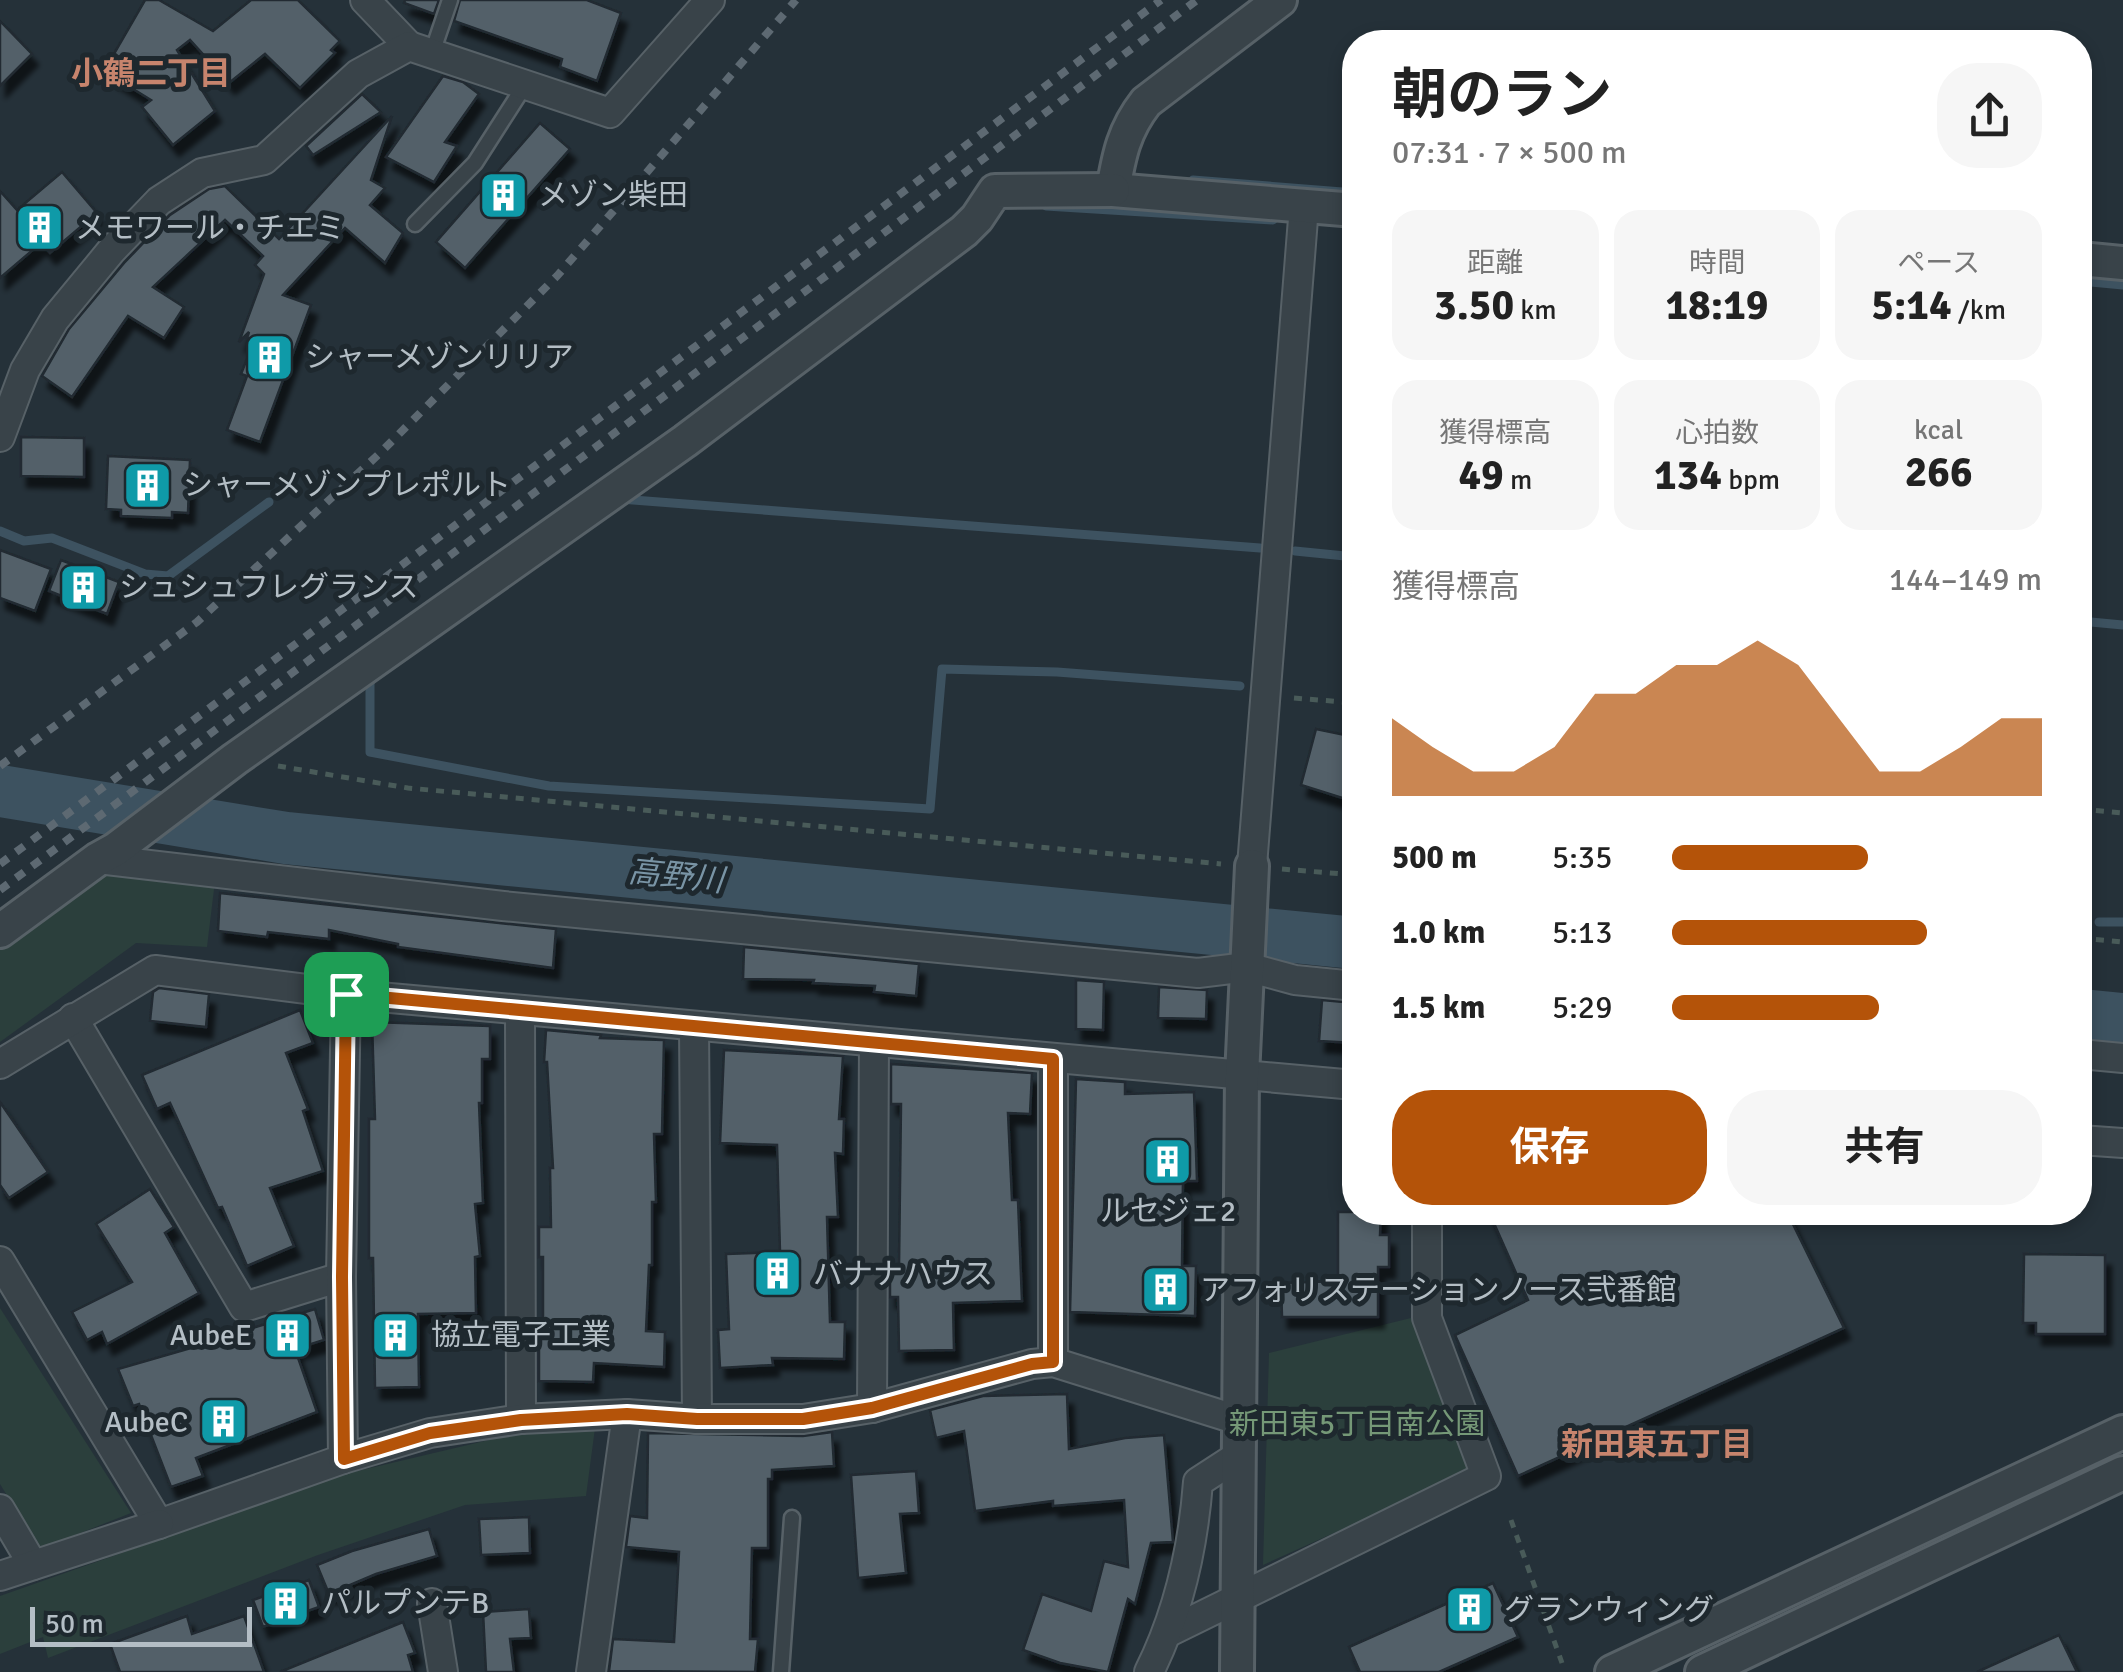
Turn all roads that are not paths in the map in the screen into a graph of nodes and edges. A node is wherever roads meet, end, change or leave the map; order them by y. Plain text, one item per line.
1 (366, 0) edge
2 (450, 0) edge
3 (710, 0) edge
4 (1280, 0) edge
5 (420, 49) junction
6 (525, 84) junction
7 (1113, 190) junction
8 (1304, 206) junction
9 (1342, 209) edge
10 (415, 224) dead end
11 (2092, 260) edge
12 (2123, 263) edge
13 (0, 435) edge
14 (107, 854) junction
15 (1252, 871) joint
16 (0, 931) edge
17 (1248, 963) junction
18 (1342, 985) edge
19 (346, 994) junction
20 (520, 1010) junction
21 (73, 1018) junction
22 (694, 1026) junction
23 (874, 1042) junction
24 (2092, 1055) edge
25 (2123, 1058) edge
26 (1053, 1059) junction
27 (0, 1064) edge
28 (1242, 1076) junction
29 (1342, 1084) edge
30 (2092, 1141) edge
31 (2123, 1143) edge
32 (1428, 1225) edge
33 (0, 1261) edge
34 (342, 1277) junction
35 (1053, 1362) junction
36 (872, 1408) junction
37 (627, 1414) junction
38 (697, 1419) junction
39 (521, 1420) junction
40 (1238, 1420) junction
41 (2123, 1432) edge
42 (1238, 1456) junction
43 (344, 1459) junction
44 (2123, 1473) edge
45 (0, 1510) edge
46 (792, 1518) dead end
47 (159, 1524) junction
48 (33, 1565) junction
49 (0, 1576) edge
50 (1238, 1600) junction
51 (432, 1603) dead end
52 (1169, 1632) junction
53 (443, 1672) edge
54 (591, 1672) edge
55 (780, 1672) edge
56 (1149, 1672) edge
57 (1237, 1672) edge
58 (1612, 1672) edge
59 (1702, 1672) edge

1 - 5 street
2 - 5 lane
3 - 6 street
4 - 7 street
5 - 6 street
5 - 13 street
6 - 10 lane
7 - 8 street
7 - 14 street
8 - 9 street
8 - 15 street
11 - 12 street
14 - 16 street
14 - 17 street
15 - 17 street
17 - 18 street
17 - 28 street
19 - 20 street
19 - 21 street
19 - 34 street
20 - 22 street
20 - 39 street
21 - 27 street
21 - 34 street
22 - 23 street
22 - 38 street
23 - 26 street
23 - 36 street
24 - 25 street
26 - 28 street
26 - 35 street
28 - 29 street
28 - 40 street
30 - 31 street
32 - 50 street
33 - 47 street
34 - 43 street
35 - 36 street
35 - 40 street
36 - 38 street
37 - 38 street
37 - 39 street
37 - 54 street
39 - 43 street
40 - 42 street
41 - 58 street
42 - 50 street
42 - 52 street
43 - 47 street
44 - 59 street
45 - 48 street
46 - 55 lane
47 - 48 street
48 - 49 street
50 - 52 street
50 - 57 street
51 - 53 street
52 - 56 street

